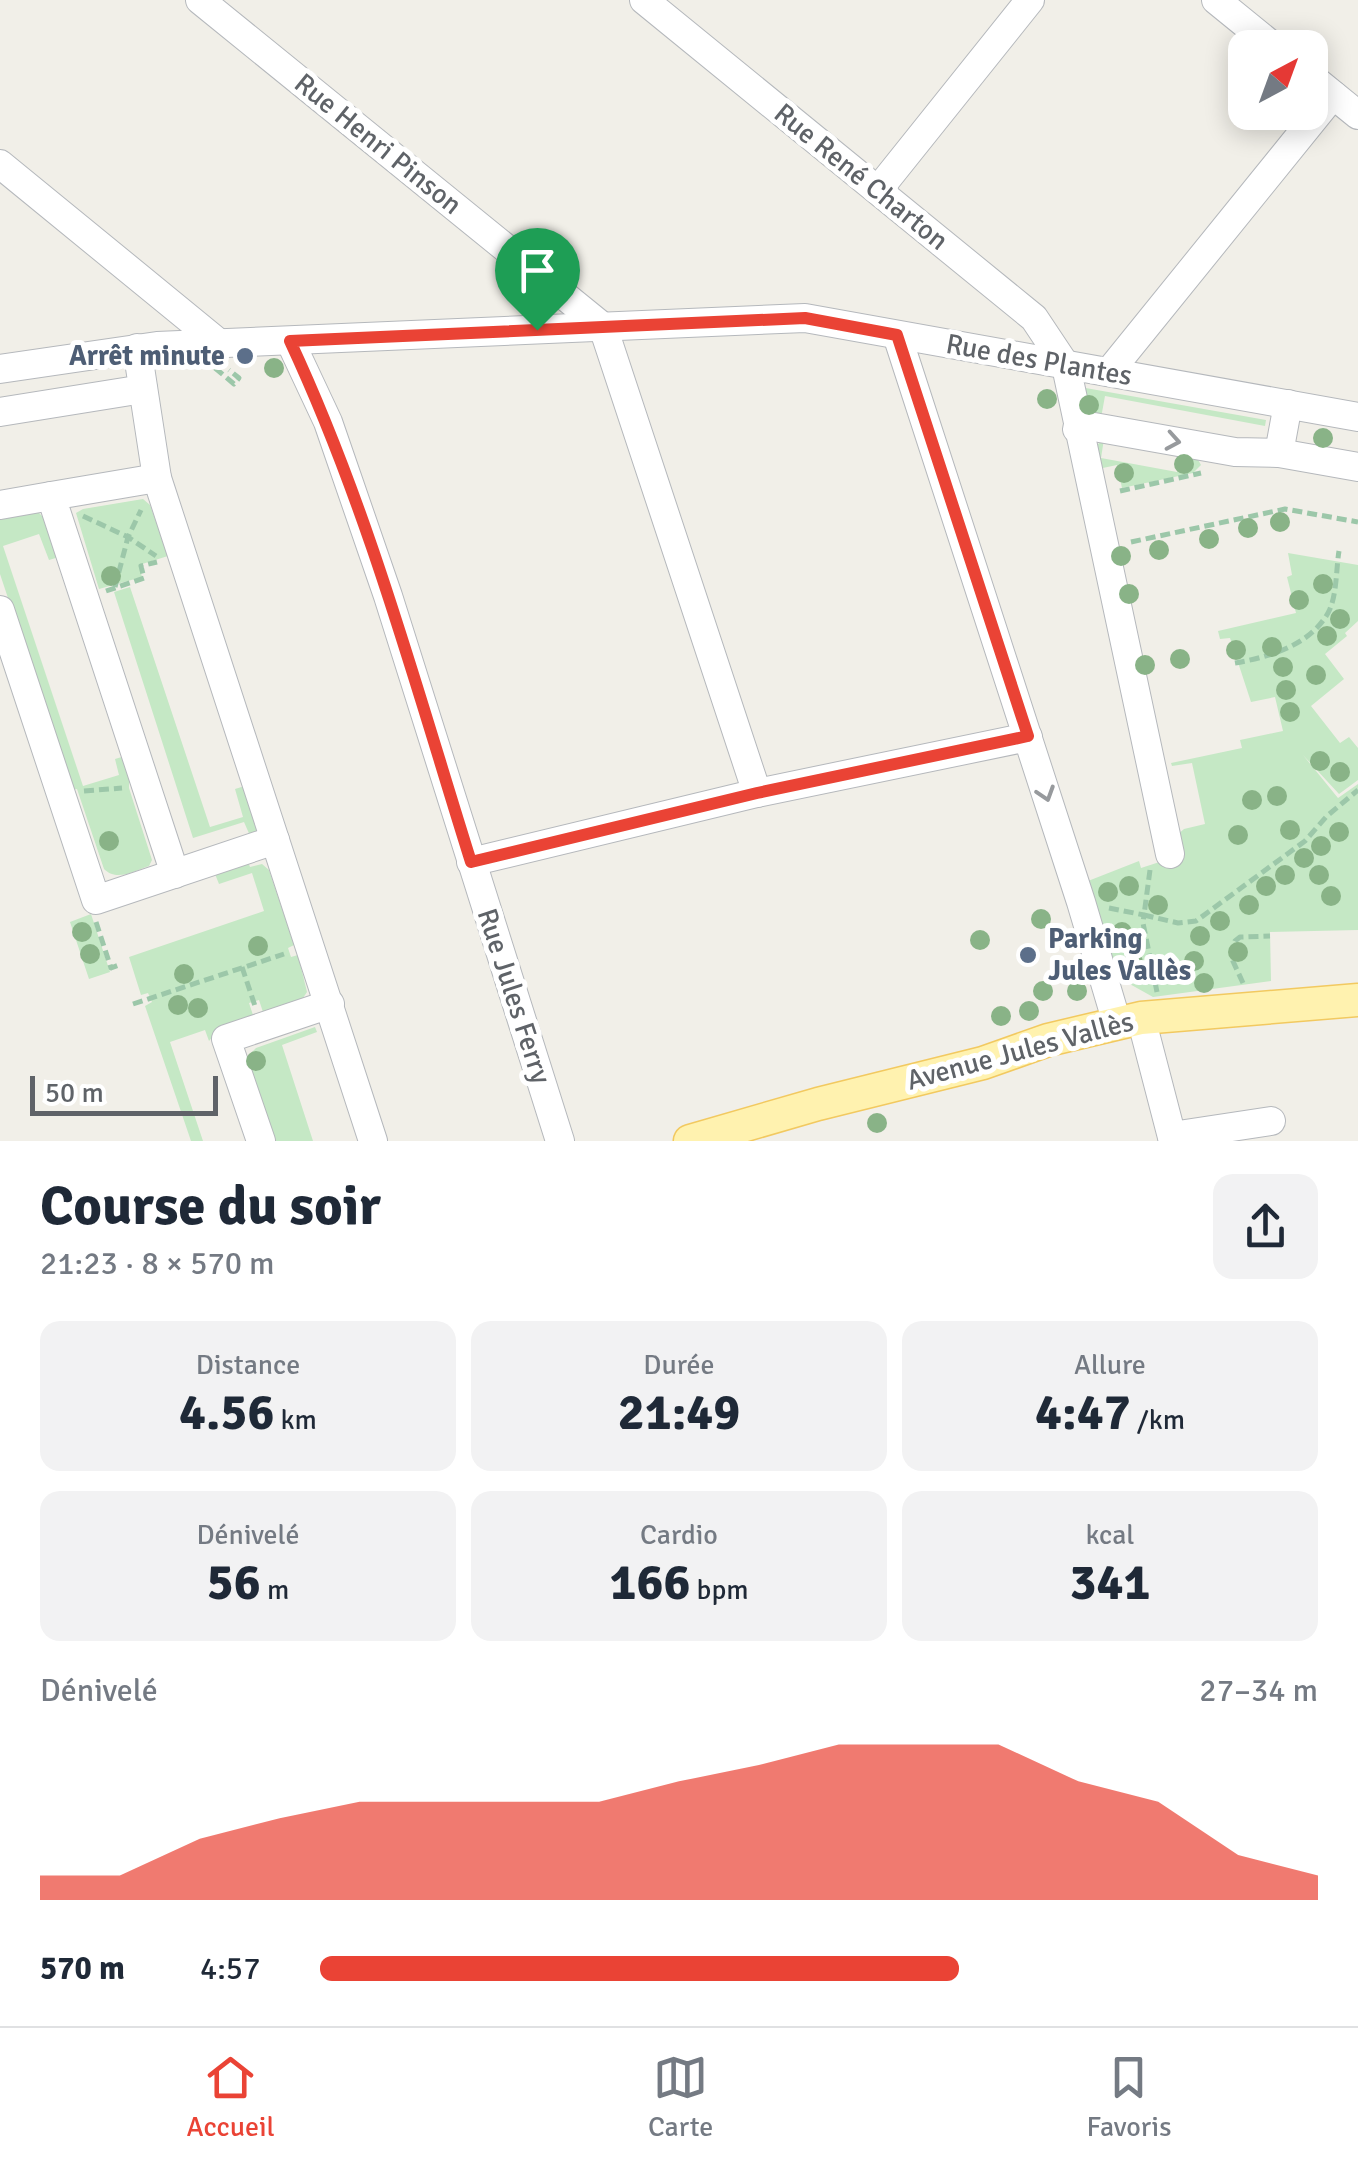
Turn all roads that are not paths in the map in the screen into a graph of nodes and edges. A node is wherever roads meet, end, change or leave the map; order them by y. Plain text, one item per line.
1 (200, 0) edge
2 (1030, 0) edge
3 (1216, 0) edge
4 (649, 1) edge
5 (1253, 30) edge
6 (1328, 91) edge
7 (1333, 95) junction
8 (1358, 115) edge
9 (0, 164) edge
10 (878, 190) junction
11 (603, 326) junction
12 (897, 335) junction
13 (290, 341) junction
14 (220, 344) junction
15 (138, 348) junction
16 (1066, 366) junction
17 (0, 368) edge
18 (1110, 372) junction
19 (143, 389) junction
20 (1288, 404) junction
21 (0, 412) edge
22 (1358, 417) edge
23 (1077, 428) junction
24 (1278, 453) junction
25 (1358, 467) edge
26 (151, 489) junction
27 (51, 496) junction
28 (0, 505) edge
29 (0, 610) edge
30 (1028, 736) junction
31 (757, 793) junction
32 (276, 840) junction
33 (1160, 858) road end
34 (471, 862) junction
35 (175, 874) junction
36 (1358, 1000) edge
37 (330, 1004) junction
38 (1129, 1020) junction
39 (1271, 1121) dead end
40 (1172, 1139) edge
41 (260, 1141) edge
42 (374, 1141) edge
43 (560, 1141) edge
44 (690, 1141) edge

1 - 11 street, Rue Henri Pinson
2 - 10 street
3 - 5 street
4 - 10 street, Rue René Charton
6 - 7 street
7 - 8 street
7 - 18 street
9 - 14 street
10 - 16 street, Rue René Charton
11 - 12 street, Rue des Plantes
11 - 13 street, Rue des Plantes
11 - 31 street
12 - 16 street, Rue des Plantes
12 - 30 street
13 - 14 street, Rue des Plantes
13 - 34 street, Rue Jules Ferry
14 - 15 street, Rue des Plantes
15 - 17 street, Rue des Plantes
15 - 19 street
16 - 18 street, Rue des Plantes
16 - 23 street
18 - 20 street, Rue des Plantes
19 - 21 street
19 - 26 street
20 - 22 street, Rue des Plantes
20 - 24 street
23 -> 24 street
23 - 33 street
24 - 25 street
26 - 27 street
26 - 32 street
27 - 28 street
27 - 35 street
29 - 35 street
30 - 31 street
30 -> 38 street
31 - 34 street
32 - 35 street
32 - 37 street
34 - 43 street, Rue Jules Ferry
36 - 38 main road, Avenue Jules Vallès
37 - 41 street
37 - 42 street
38 - 40 street
38 - 44 main road, Avenue Jules Vallès
39 - 40 street

